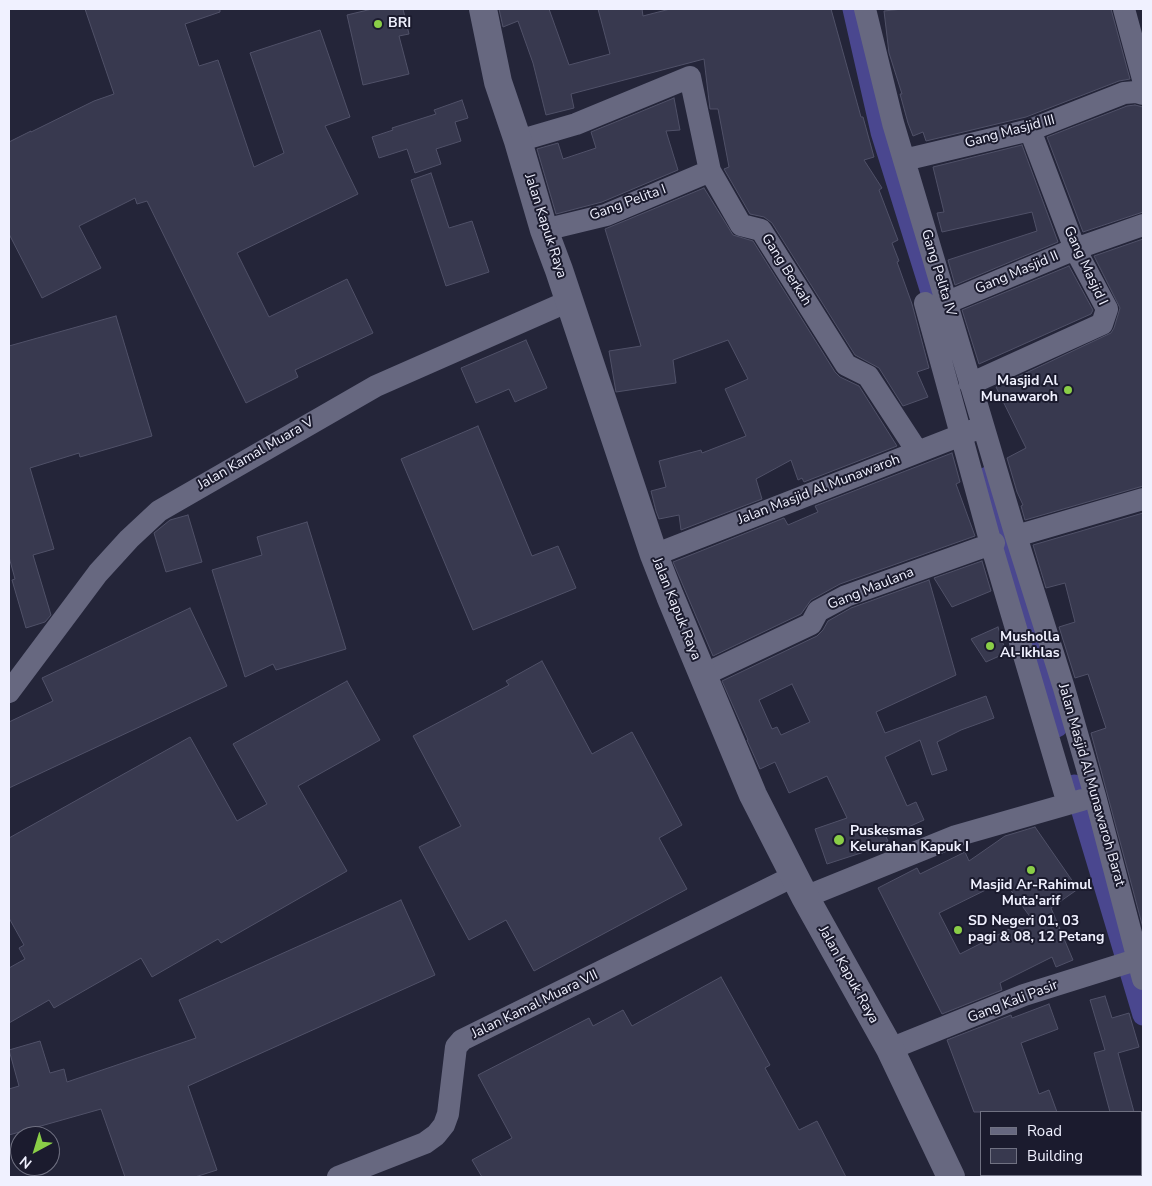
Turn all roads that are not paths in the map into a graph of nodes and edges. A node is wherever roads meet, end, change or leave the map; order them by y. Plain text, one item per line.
1 (483, 9) edge
2 (865, 9) edge
3 (1124, 9) edge
4 (1139, 44) edge
5 (1143, 79) edge
6 (1143, 94) edge
7 (1030, 130) junction
8 (518, 141) junction
9 (904, 160) junction
10 (710, 171) junction
11 (1143, 225) edge
12 (544, 230) junction
13 (1075, 249) junction
14 (569, 301) junction
15 (948, 302) junction
16 (925, 303) dead end
17 (970, 384) junction
18 (973, 431) junction
19 (917, 452) junction
20 (1143, 499) edge
21 (1016, 536) junction
22 (993, 543) junction
23 (654, 555) junction
24 (703, 674) junction
25 (9, 692) edge
26 (1050, 692) junction
27 (1080, 800) junction
28 (799, 887) junction
29 (1134, 966) edge
30 (890, 1049) junction
31 (338, 1177) edge
32 (951, 1177) edge

1 - 8 main road, Jalan Kapuk Raya
2 - 9 street, Gang Pelita IV
3 - 4 street
4 - 5 street
6 - 7 street, Gang Masjid III
7 - 9 street, Gang Masjid III
7 - 13 street, Gang Masjid I
8 - 10 street, Gang Berkah
8 - 12 main road, Jalan Kapuk Raya
9 - 15 street, Gang Pelita IV
10 - 12 street, Gang Pelita I
10 - 19 street, Gang Berkah
11 - 13 street, Gang Masjid II
12 - 14 main road, Jalan Kapuk Raya
13 - 15 street, Gang Masjid II
13 - 17 street, Gang Masjid I
14 - 23 main road, Jalan Kapuk Raya
14 - 25 street, Jalan Kamal Muara V
15 - 17 street, Gang Pelita IV
16 - 18 street
17 - 18 street, Gang Pelita IV
18 - 19 street, Jalan Masjid Al Munawaroh
18 - 21 street, Gang Pelita IV
18 - 22 street
19 - 23 street, Jalan Masjid Al Munawaroh
20 - 21 street
21 - 26 street, Jalan Masjid Al Munawaroh Barat
22 - 24 street, Gang Maulana
22 - 26 street
23 - 24 main road, Jalan Kapuk Raya
24 - 28 main road, Jalan Kapuk Raya
26 - 27 street, Jalan Masjid Al Munawaroh Barat
27 - 28 street, Jalan Kamal Muara VII
27 - 29 street, Jalan Masjid Al Munawaroh Barat
28 - 30 main road, Jalan Kapuk Raya
28 - 31 street, Jalan Kamal Muara VII
29 - 30 street, Gang Kali Pasir
30 - 32 main road, Jalan Kapuk Raya

